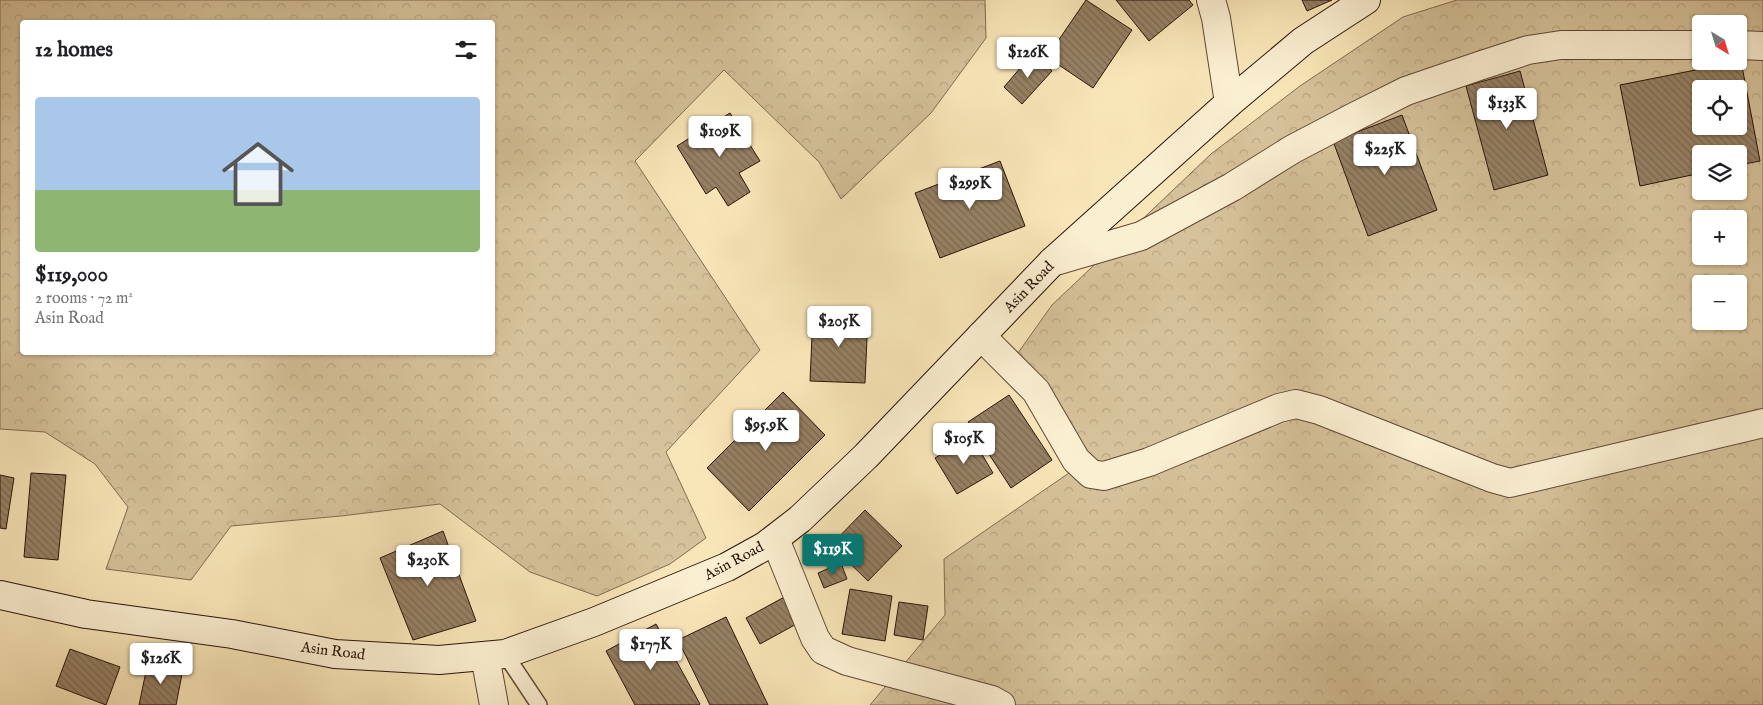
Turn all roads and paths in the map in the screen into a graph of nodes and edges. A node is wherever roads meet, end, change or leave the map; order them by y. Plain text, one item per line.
1 (1211, 0) edge
2 (1366, 0) edge
3 (1692, 45) edge
4 (1748, 45) edge
5 (1763, 46) edge
6 (1229, 103) junction
7 (1052, 262) junction
8 (981, 336) junction
9 (1763, 423) edge
10 (775, 538) junction
11 (0, 595) edge
12 (495, 655) junction
13 (494, 705) edge
14 (539, 705) edge
15 (1001, 705) edge

1 - 6 street
2 - 6 street, Asin Road
3 - 7 street
4 - 5 street
6 - 7 street, Asin Road
7 - 8 street, Asin Road
8 - 9 street
8 - 10 street, Asin Road
10 - 12 street, Asin Road
10 - 15 street
11 - 12 street, Asin Road
12 - 13 street
12 - 14 lane

